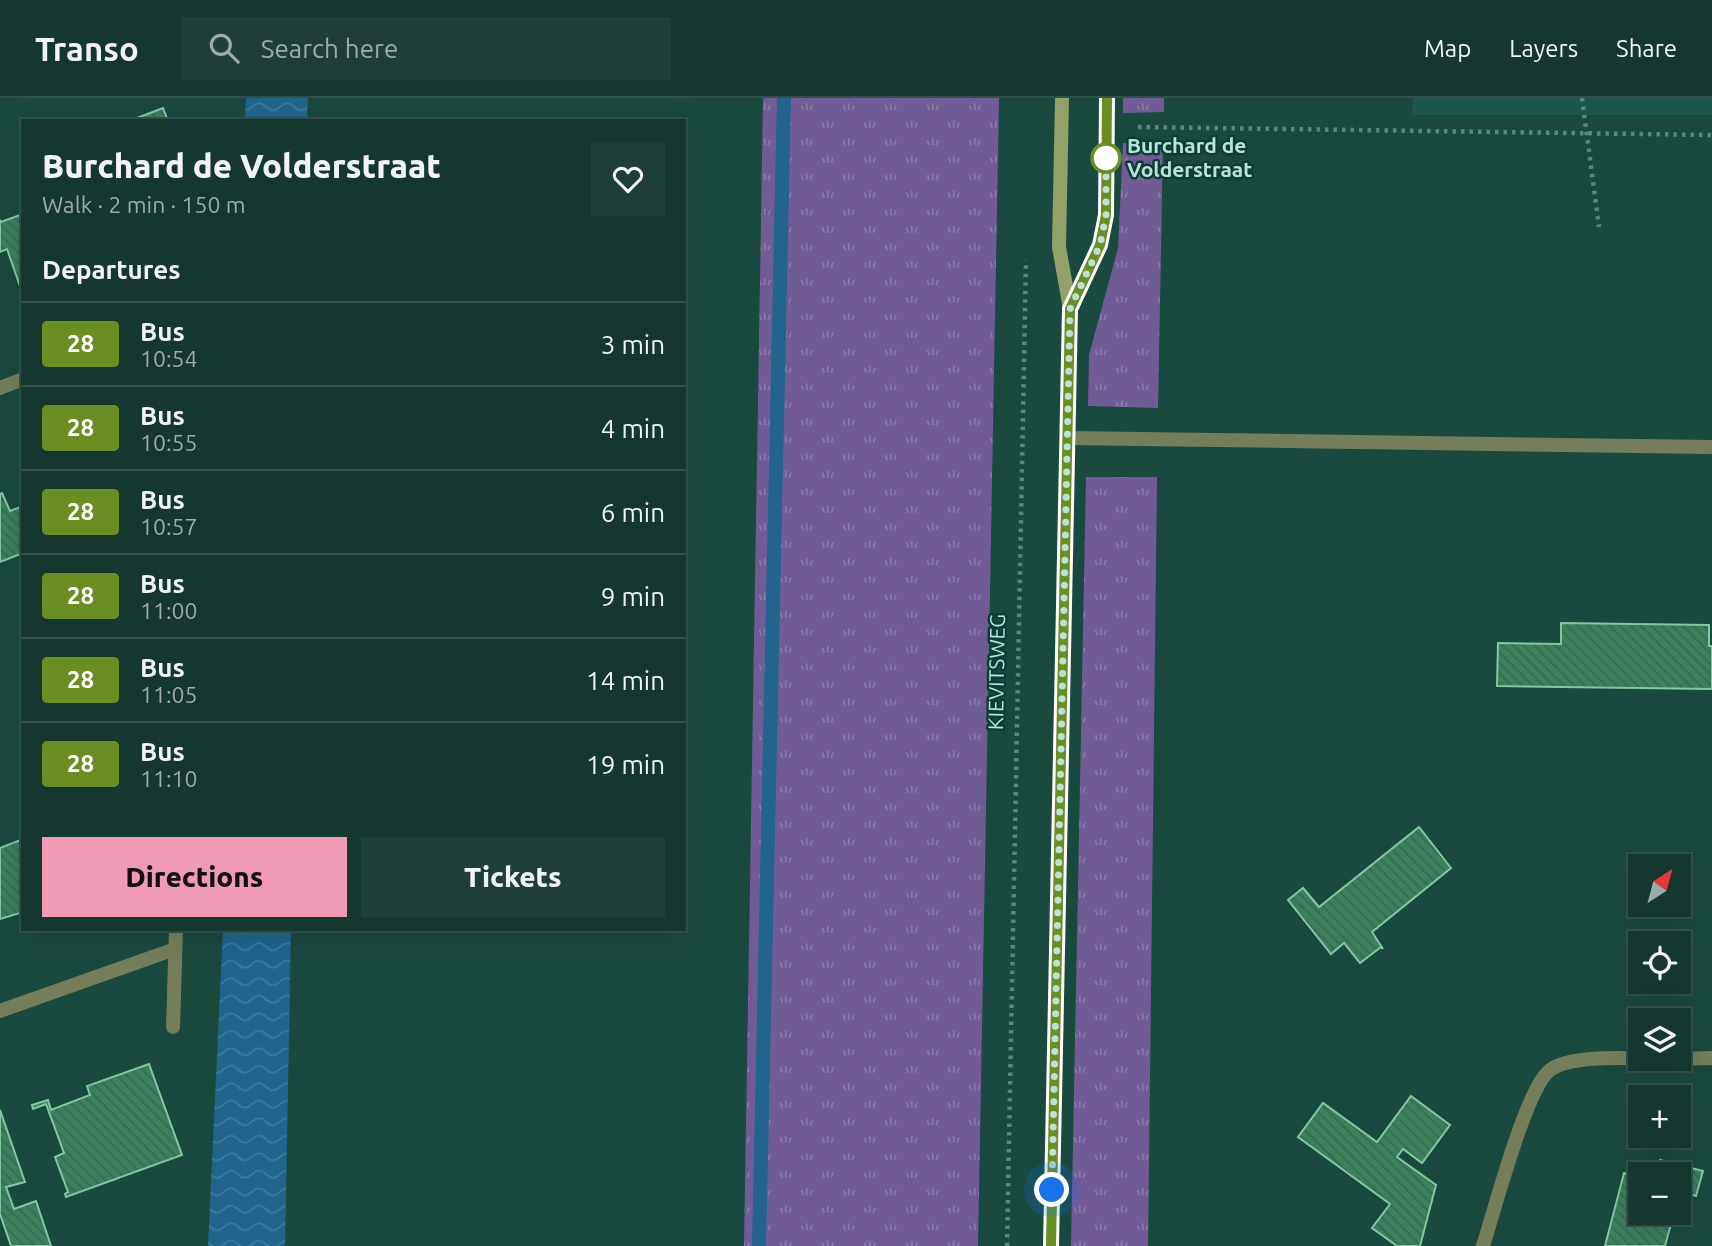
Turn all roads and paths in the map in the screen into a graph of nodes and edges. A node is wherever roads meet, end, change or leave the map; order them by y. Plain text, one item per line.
1 (1062, 98) edge
2 (1107, 98) edge
3 (1582, 98) edge
4 (1107, 127) junction
5 (1587, 133) junction
6 (1712, 135) edge
7 (1599, 227) dead end
8 (1027, 249) dead end
9 (1070, 309) junction
10 (21, 380) edge
11 (0, 388) edge
12 (1067, 438) junction
13 (1712, 447) edge
14 (176, 931) edge
15 (175, 948) junction
16 (0, 1012) edge
17 (173, 1027) dead end
18 (1712, 1058) edge
19 (1628, 1059) edge
20 (1691, 1059) edge
21 (1007, 1246) edge
22 (1051, 1246) edge
23 (1483, 1246) edge

1 - 9 street
2 - 4 street
3 - 5 path
4 - 5 path
4 - 9 street
5 - 6 path
5 - 7 path
8 - 21 path, KIEVITSWEG
9 - 12 street
10 - 11 street
12 - 13 street
12 - 22 street
14 - 15 street
15 - 16 street
15 - 17 street
18 - 20 street
19 - 23 street

